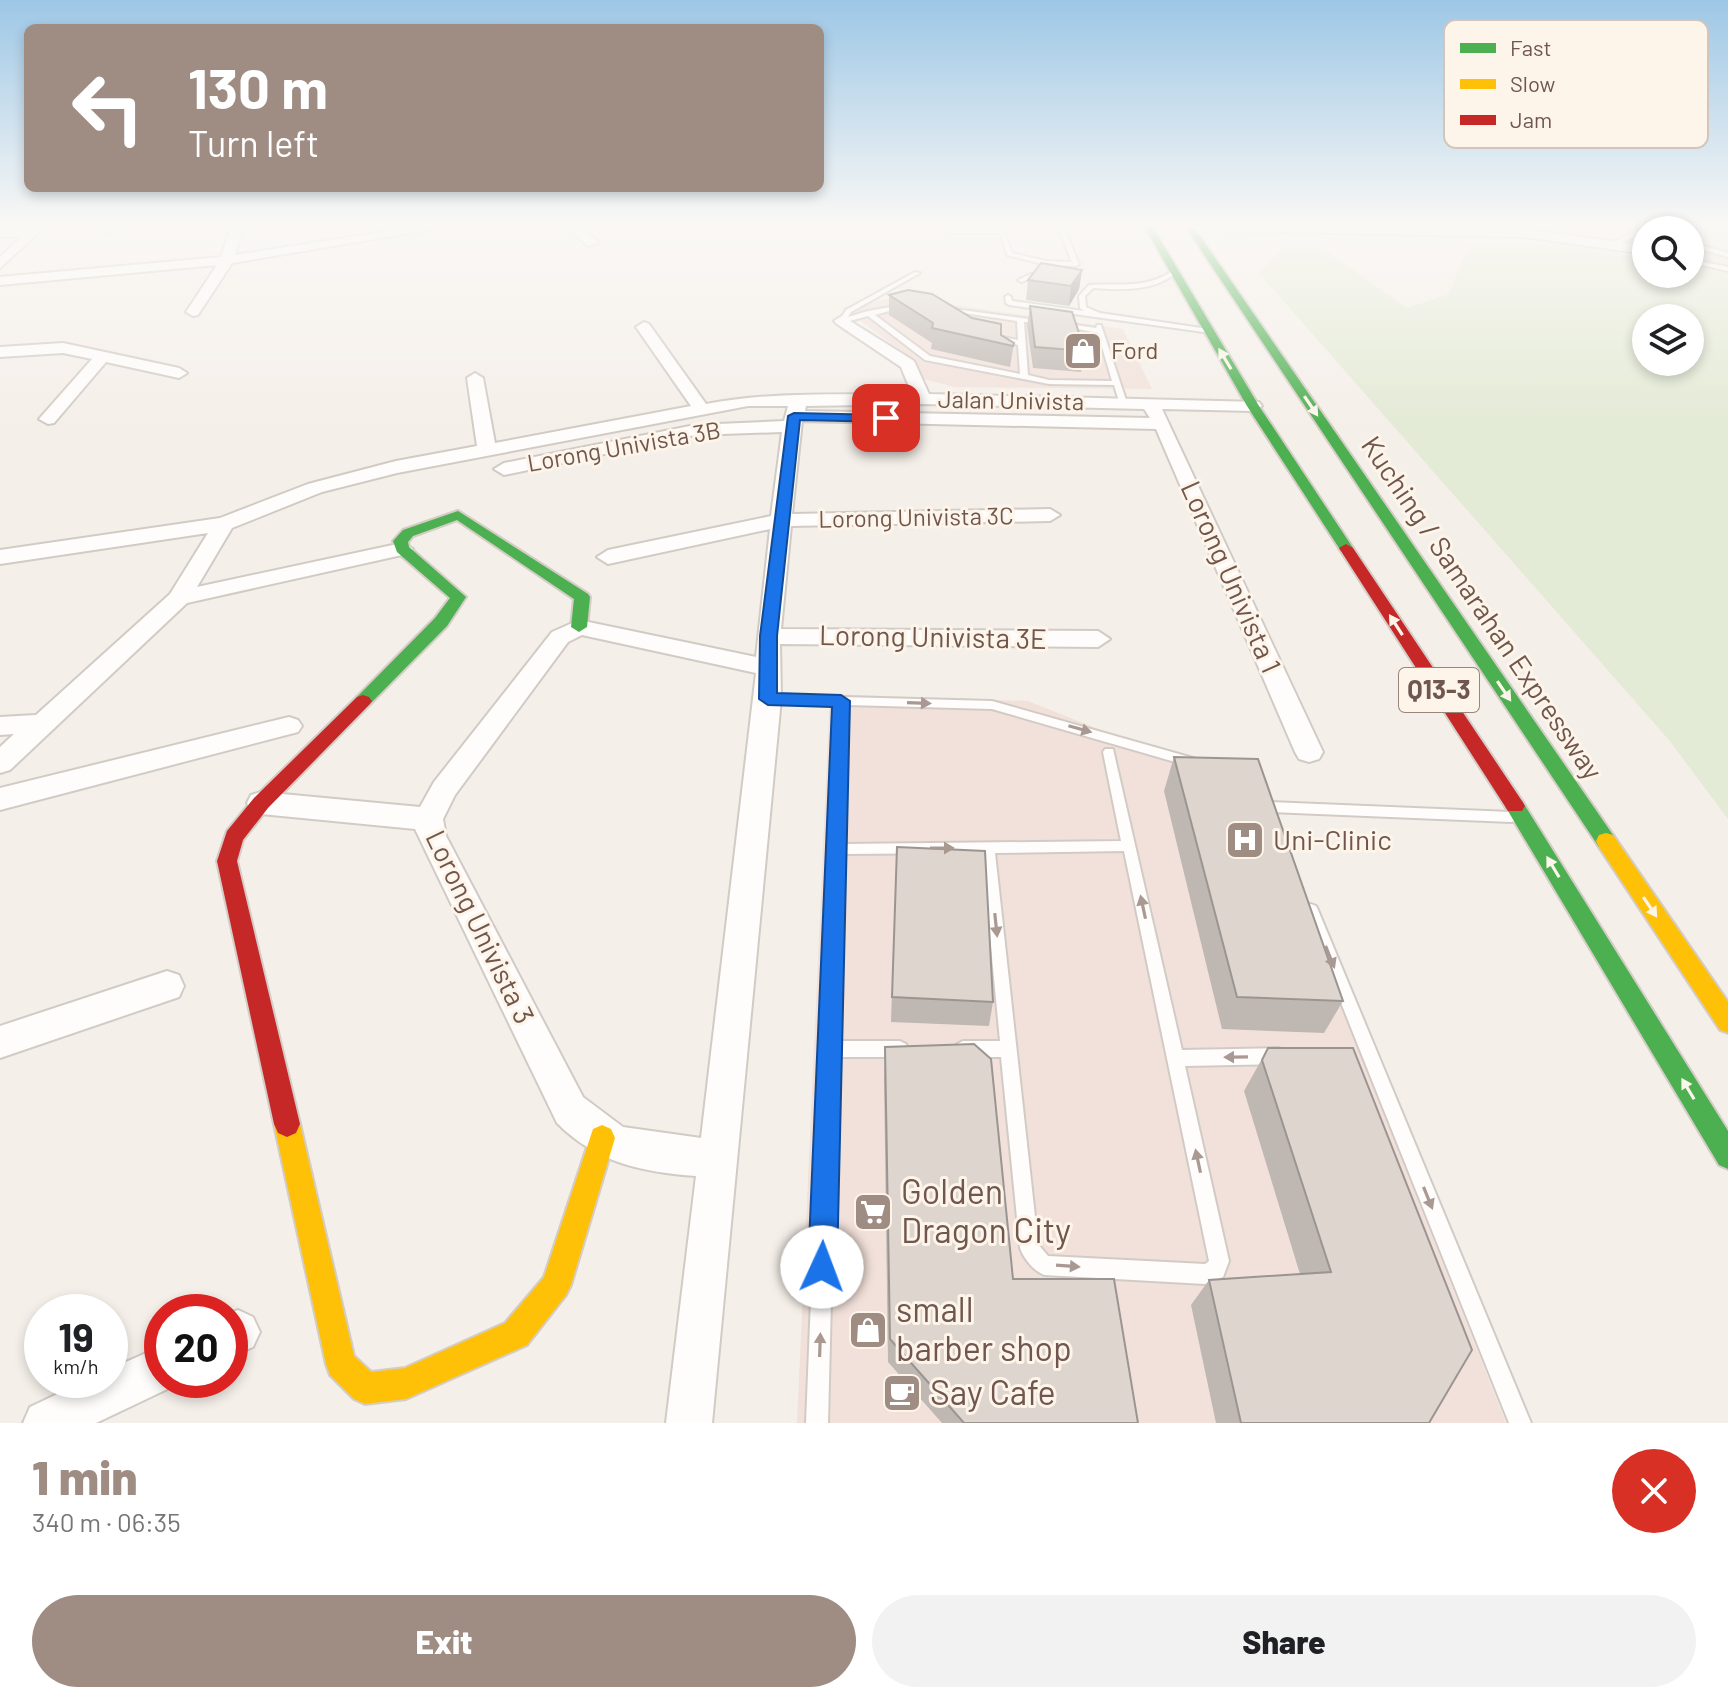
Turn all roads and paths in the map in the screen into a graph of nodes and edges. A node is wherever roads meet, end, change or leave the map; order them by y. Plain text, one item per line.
1 (206, 292) edge
2 (882, 292) edge
3 (1085, 292) edge
4 (1185, 292) edge
5 (1234, 292) edge
6 (1008, 297) dead end
7 (923, 307) edge
8 (193, 312) dead end
9 (868, 313) junction
10 (1098, 315) junction
11 (1020, 320) junction
12 (842, 321) junction
13 (959, 322) edge
14 (644, 327) dead end
15 (1100, 331) junction
16 (1208, 331) junction
17 (993, 338) edge
18 (1021, 343) junction
19 (0, 352) edge
20 (102, 357) junction
21 (179, 373) dead end
22 (1024, 376) junction
23 (475, 378) dead end
24 (1118, 383) junction
25 (923, 399) junction
26 (1123, 403) junction
27 (1150, 404) junction
28 (1253, 406) junction
29 (700, 407) junction
30 (795, 413) junction
31 (48, 419) dead end
32 (1163, 424) junction
33 (487, 450) junction
34 (504, 469) dead end
35 (1050, 515) dead end
36 (781, 520) junction
37 (224, 524) junction
38 (402, 549) junction
39 (0, 557) edge
40 (608, 557) dead end
41 (179, 598) junction
42 (579, 627) junction
43 (1098, 639) dead end
44 (768, 667) junction
45 (841, 701) junction
46 (39, 724) junction
47 (0, 726) edge
48 (289, 726) dead end
49 (1109, 752) dead end
50 (1309, 752) dead end
51 (0, 763) edge
52 (1206, 766) edge
53 (0, 799) edge
54 (261, 803) junction
55 (1269, 807) edge
56 (1523, 817) junction
57 (428, 819) junction
58 (1129, 846) junction
59 (988, 848) junction
60 (836, 849) junction
61 (1304, 894) edge
62 (167, 986) dead end
63 (1728, 1022) edge
64 (0, 1042) edge
65 (830, 1049) junction
66 (919, 1049) edge
67 (948, 1049) edge
68 (1008, 1049) junction
69 (1295, 1056) edge
70 (1175, 1058) junction
71 (602, 1138) junction
72 (1728, 1156) edge
73 (718, 1158) junction
74 (144, 1377) edge
75 (46, 1423) edge
76 (689, 1423) edge
77 (817, 1423) edge
78 (1520, 1423) edge

1 - 8 street
2 - 12 lane
3 - 10 lane
4 - 16 main road, Q13-3
5 -> 63 main road, Kuching / Samarahan Expressway / Q13-3
6 - 10 lane
7 - 9 lane
9 - 12 lane
9 - 22 lane
10 - 15 lane
10 - 16 lane
11 - 13 lane
11 - 15 lane
11 - 18 lane
12 - 25 street
14 - 29 street
15 - 24 lane
28 -> 16 main road, Q13-3
17 - 18 lane
18 - 22 lane
19 - 20 street
20 - 21 street
20 - 31 street
22 - 24 lane
23 - 33 street
24 - 26 lane
25 - 26 street, Jalan Univista
25 - 30 street, Jalan Univista
26 - 27 street, Jalan Univista
27 - 28 street, Jalan Univista
27 - 32 street, Lorong Univista 1
56 -> 28 main road, Q13-3
29 - 30 street, Jalan Univista
29 - 33 street, Jalan Univista
30 - 32 street
30 - 34 street, Lorong Univista 3B
30 - 36 street
32 - 50 street, Lorong Univista 1
33 - 37 street, Jalan Univista
35 - 36 street, Lorong Univista 3C
36 - 40 street, Lorong Univista 3C
36 - 44 street
37 - 39 street, Jalan Univista
37 - 41 street
38 - 41 street
38 - 42 main road
38 - 54 main road
41 - 46 street
42 - 44 street
42 - 57 street, Lorong Univista 3
43 - 44 street, Lorong Univista 3E
44 - 45 lane
44 - 73 street
45 -> 52 lane
45 - 60 lane
46 - 47 street
46 - 51 street
48 - 53 street
49 - 58 lane
54 - 57 street
54 - 71 main road
55 - 56 lane
72 -> 56 main road, Q13-3
57 - 71 street, Lorong Univista 3
58 - 59 lane
70 -> 58 lane
60 -> 59 lane
59 -> 68 lane
60 - 65 lane
61 -> 78 lane
62 - 64 street
65 - 66 lane
77 -> 65 lane
67 - 68 lane
68 -> 70 lane
69 -> 70 lane
71 - 73 street, Lorong Univista 3
73 - 76 street
74 - 75 street

